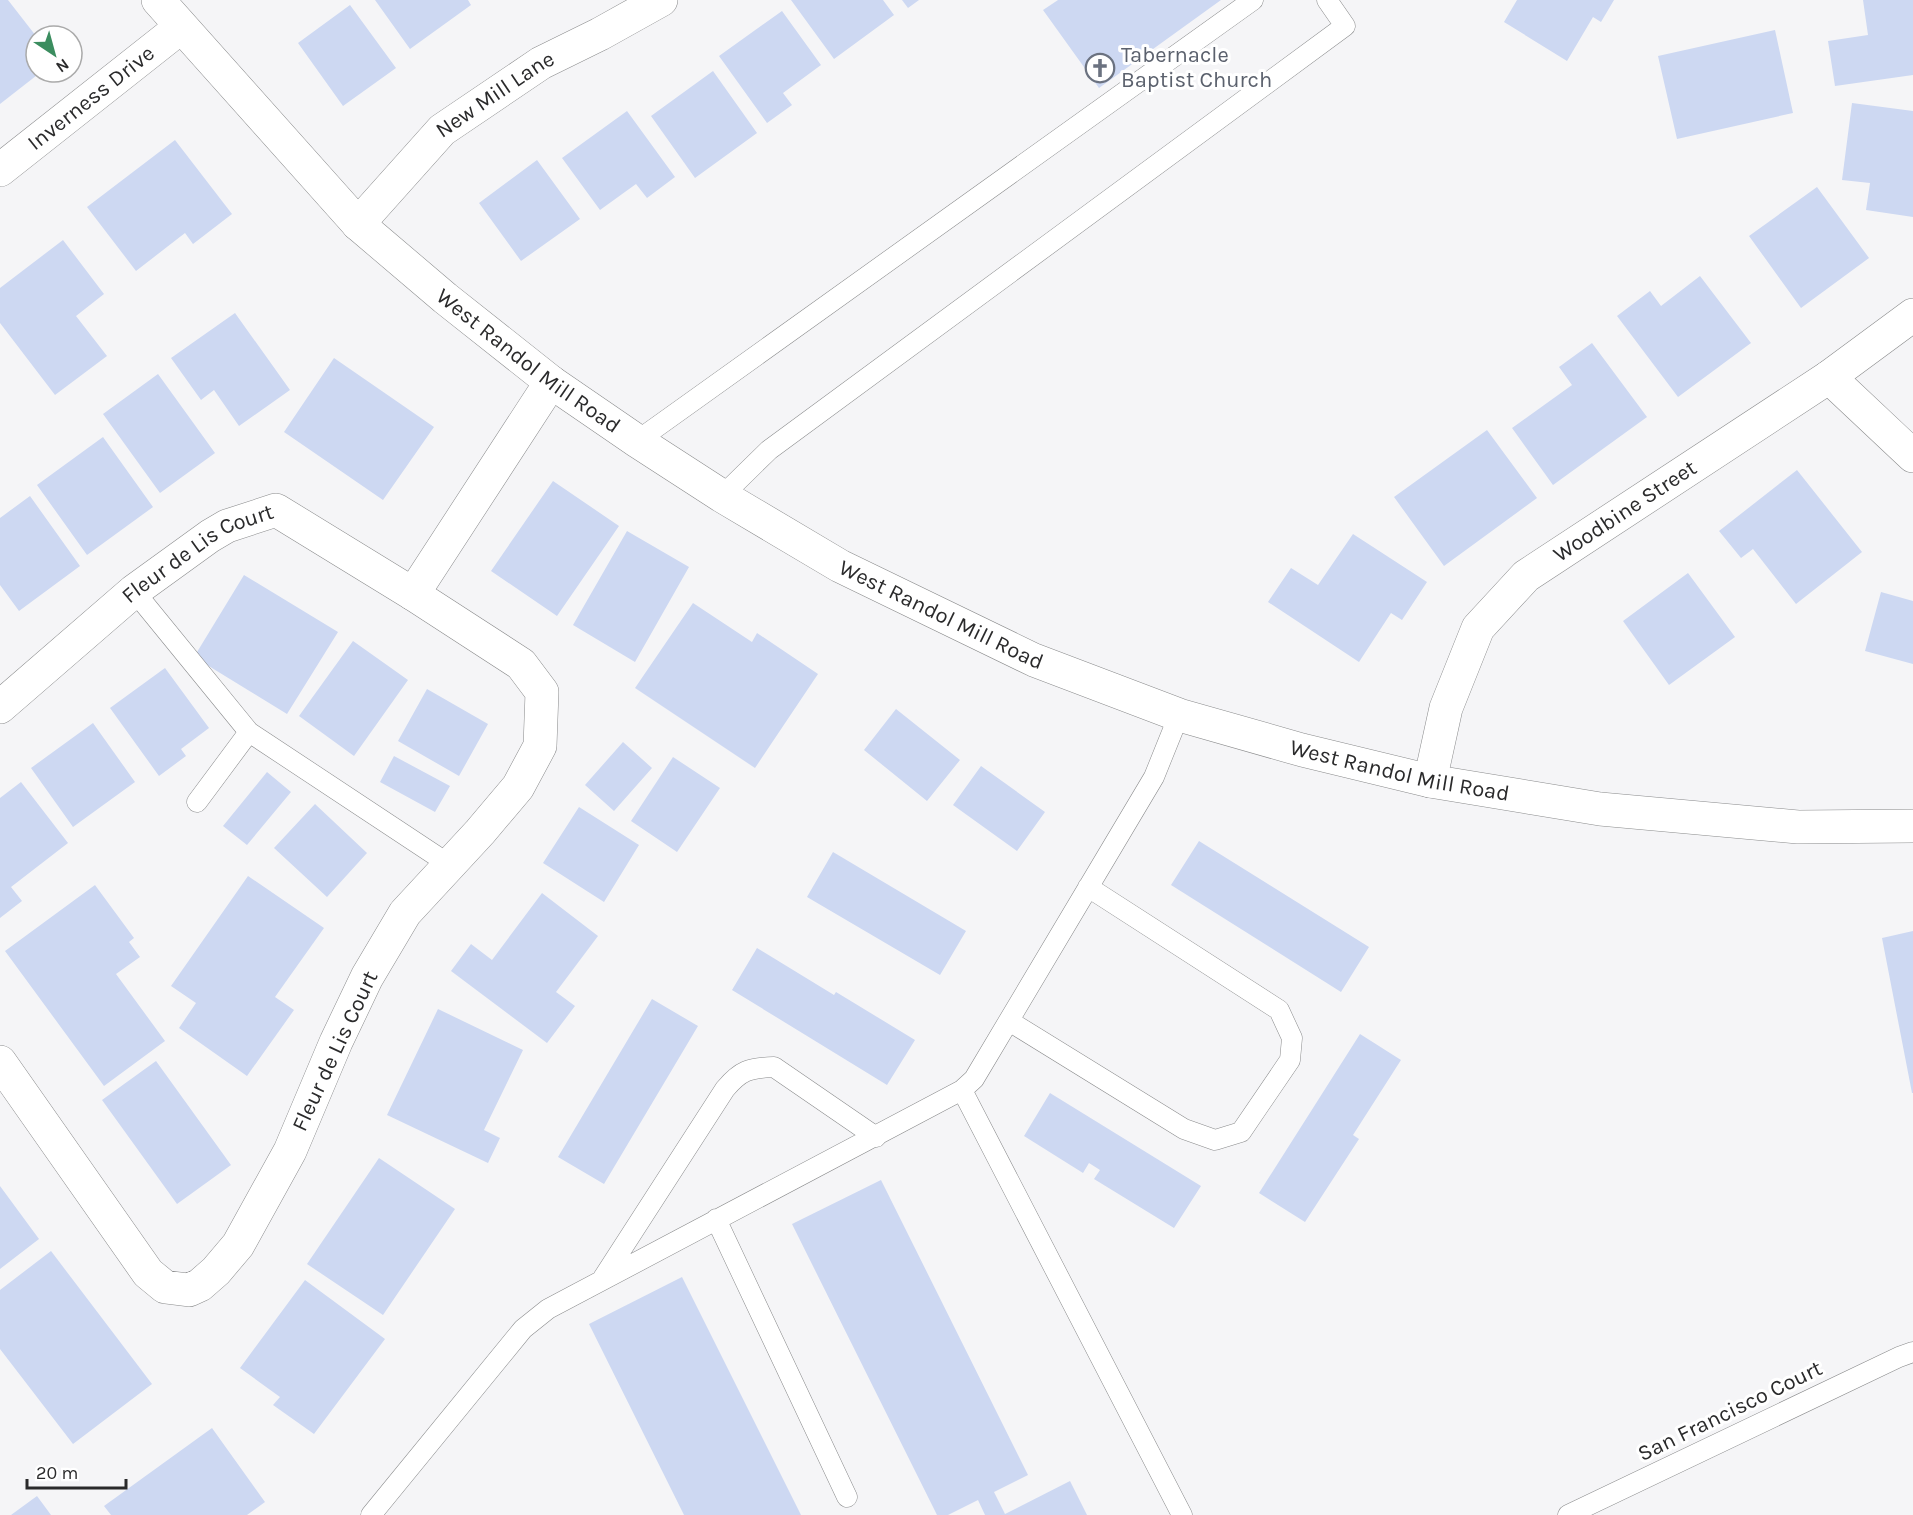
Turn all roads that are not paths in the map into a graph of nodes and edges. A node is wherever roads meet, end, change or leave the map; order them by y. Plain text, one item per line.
1 (158, 0) edge
2 (661, 0) edge
3 (1253, 0) edge
4 (1327, 0) edge
5 (181, 27) junction
6 (0, 170) edge
7 (358, 224) junction
8 (1913, 315) edge
9 (1829, 378) junction
10 (551, 382) junction
11 (637, 441) junction
12 (1913, 456) edge
13 (722, 496) junction
14 (134, 591) junction
15 (413, 594) junction
16 (0, 707) edge
17 (1179, 715) junction
18 (249, 732) junction
19 (1430, 781) junction
20 (198, 802) dead end
21 (1913, 826) edge
22 (450, 865) junction
23 (1088, 887) junction
24 (1009, 1021) junction
25 (0, 1062) edge
26 (962, 1090) junction
27 (876, 1137) junction
28 (716, 1219) junction
29 (603, 1278) junction
30 (1913, 1352) edge
31 (847, 1497) dead end
32 (371, 1515) edge
33 (1182, 1515) edge
34 (1568, 1515) edge

1 - 5 street, West Randol Mill Road
2 - 7 street, New Mill Lane
3 - 11 lane
4 - 13 lane
5 - 6 street, Inverness Drive
5 - 7 street, West Randol Mill Road
7 - 10 street, West Randol Mill Road
8 - 9 street, Woodbine Street
9 - 12 street
9 - 19 street, Woodbine Street
10 - 11 street, West Randol Mill Road
10 - 15 street
11 - 13 street, West Randol Mill Road
13 - 17 street, West Randol Mill Road
14 - 15 street, Fleur de Lis Court
14 - 16 street, Fleur de Lis Court
14 - 18 lane
15 - 22 street, Fleur de Lis Court
17 - 19 street, West Randol Mill Road
17 - 23 lane
18 - 20 lane
18 - 22 lane
19 - 21 street, West Randol Mill Road
22 - 25 street, Fleur de Lis Court
23 - 24 lane
23 - 24 lane
24 - 26 lane
26 - 27 lane
26 - 33 lane
27 - 28 lane
27 - 29 lane
28 - 29 lane
28 - 31 lane
29 - 32 lane
30 - 34 lane, San Francisco Court

